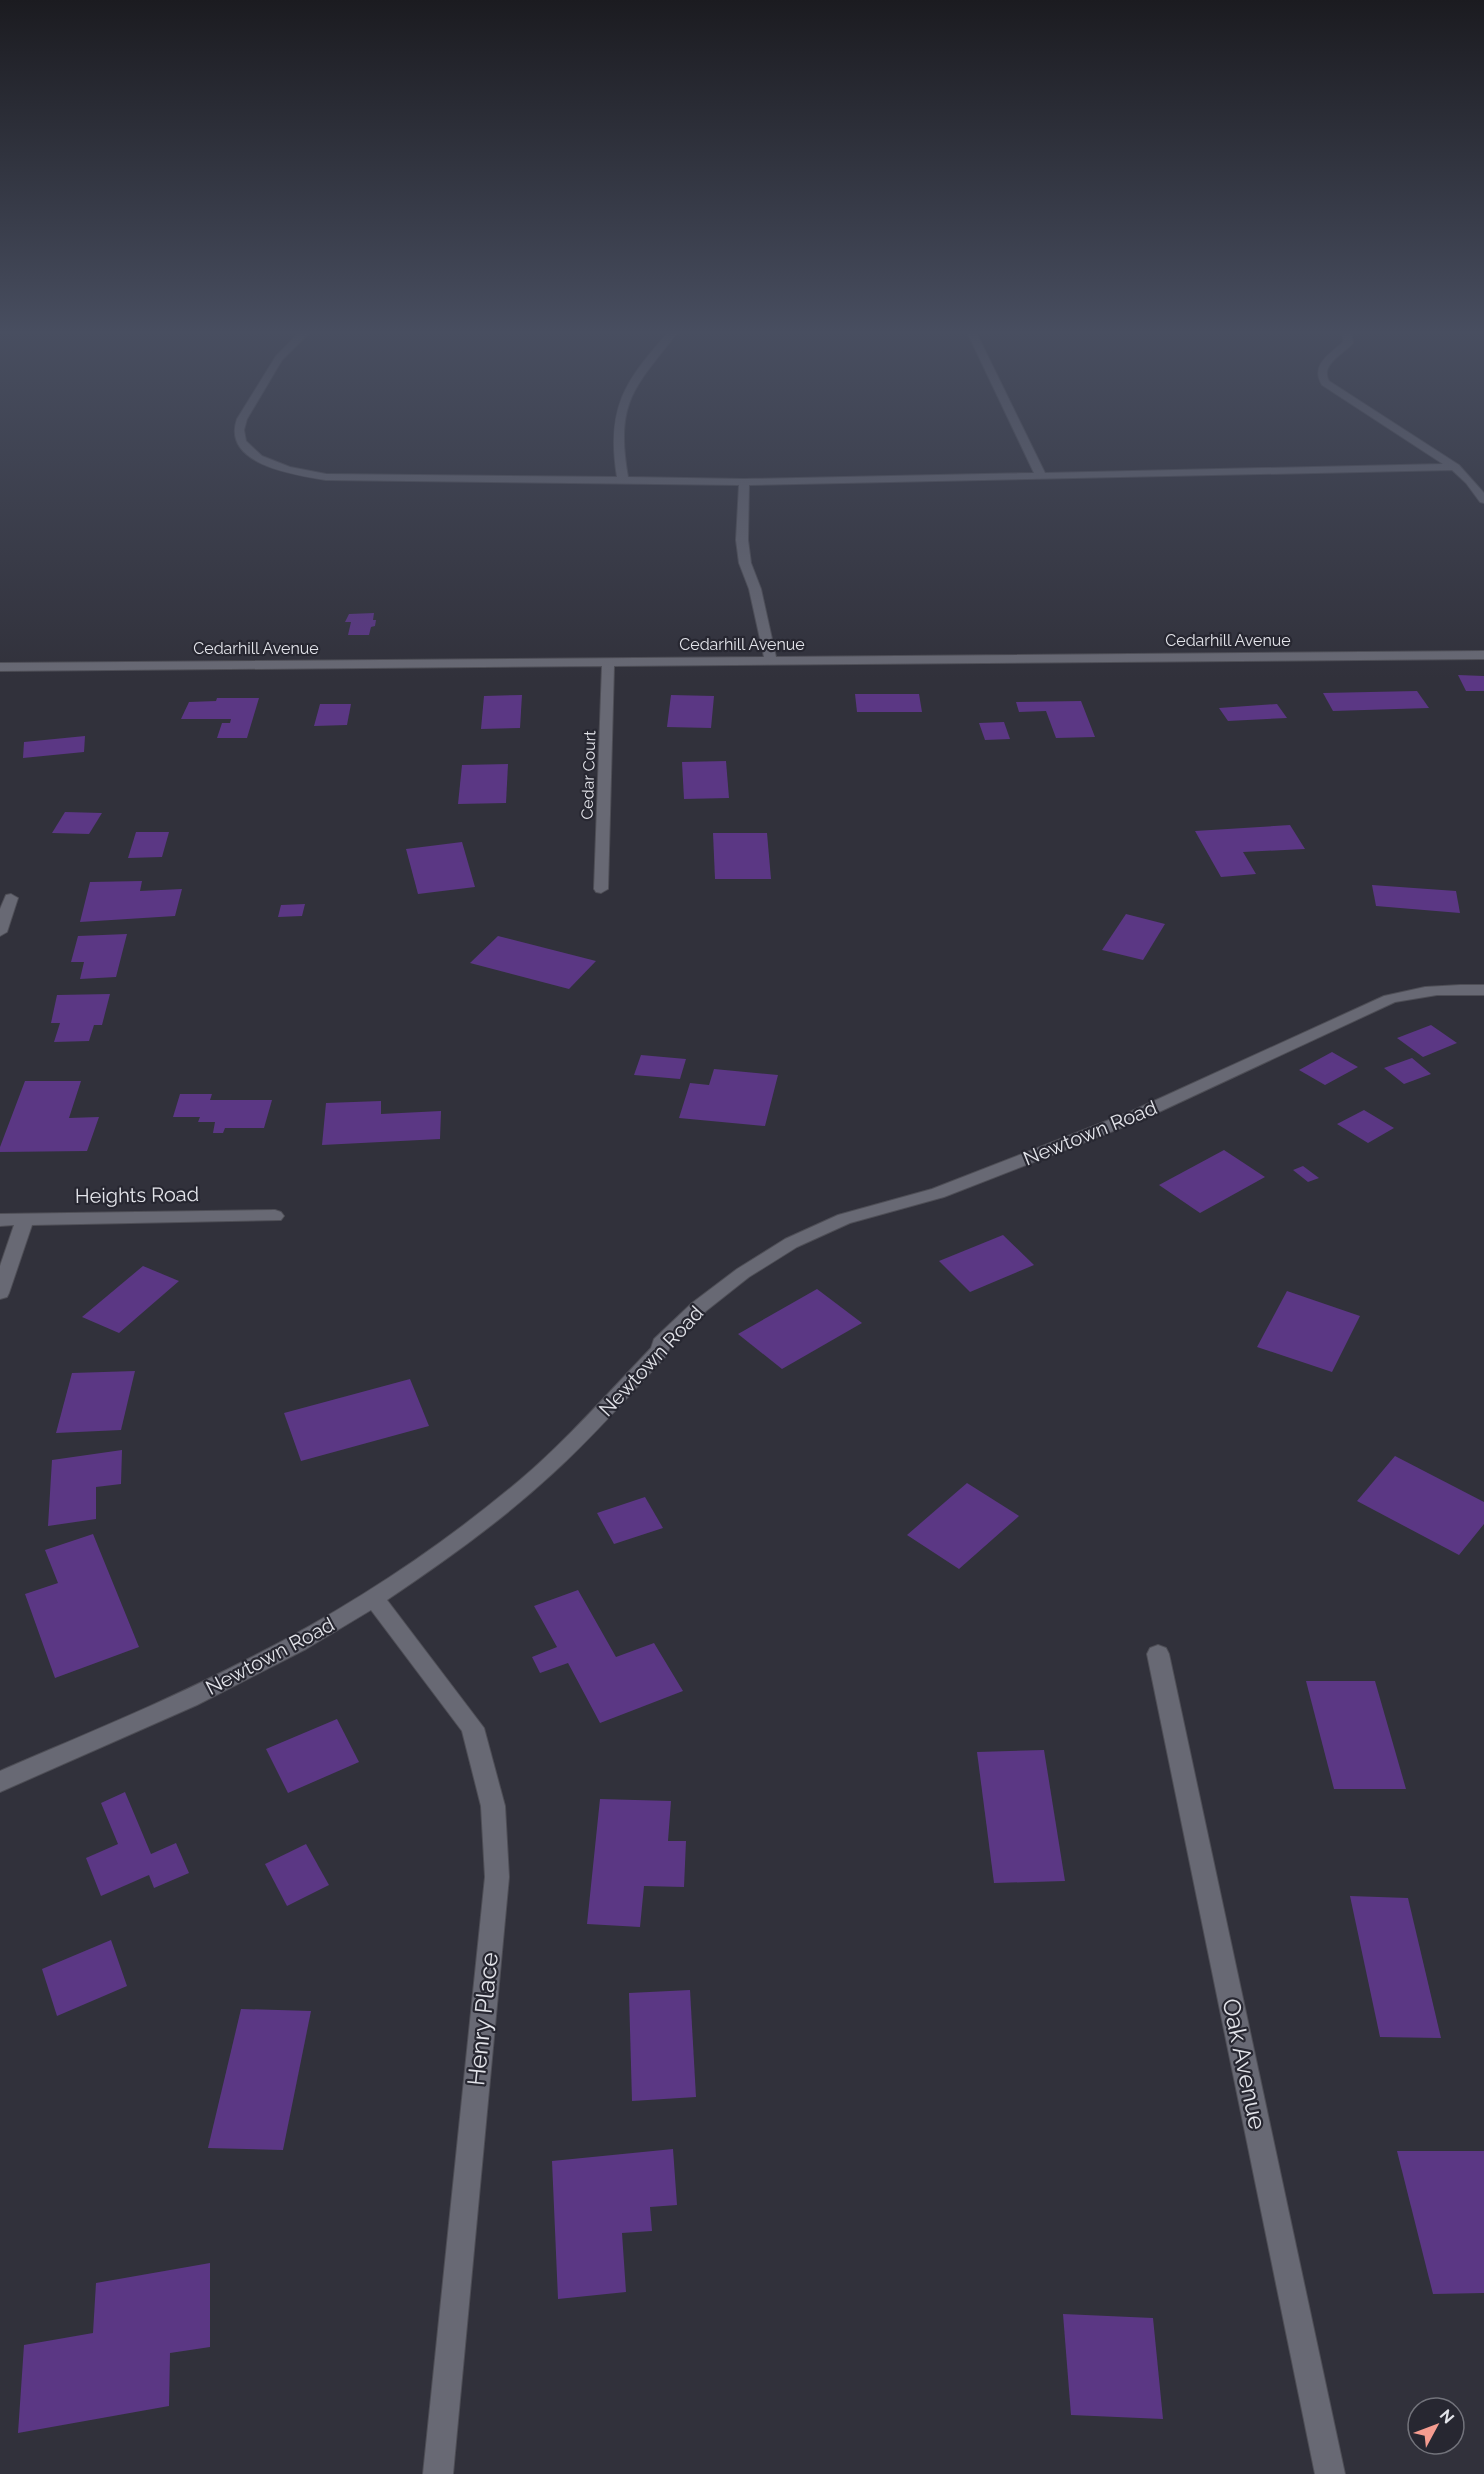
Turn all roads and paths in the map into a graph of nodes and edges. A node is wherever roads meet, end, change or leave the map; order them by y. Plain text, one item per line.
1 (246, 447) edge
2 (617, 447) edge
3 (1027, 447) edge
4 (1426, 447) edge
5 (1455, 466) junction
6 (1041, 476) junction
7 (623, 481) junction
8 (744, 482) junction
9 (1484, 500) edge
10 (1484, 655) edge
11 (771, 661) junction
12 (608, 662) junction
13 (0, 667) edge
14 (601, 889) dead end
15 (11, 898) dead end
16 (0, 932) edge
17 (1484, 990) edge
18 (275, 1216) dead end
19 (25, 1219) junction
20 (0, 1220) edge
21 (0, 1293) edge
22 (374, 1598) junction
23 (1158, 1653) dead end
24 (0, 1782) edge
25 (438, 2474) edge
26 (1330, 2474) edge

1 - 7 street
2 - 7 street
3 - 6 street
4 - 5 street
5 - 6 street
5 - 9 street
6 - 8 street
7 - 8 street
8 - 11 street
10 - 11 street, Cedarhill Avenue
11 - 12 street, Cedarhill Avenue
12 - 13 street, Cedarhill Avenue
12 - 14 street, Cedar Court
15 - 16 street
17 - 22 street, Newtown Road
18 - 19 street, Heights Road
19 - 20 street, Heights Road
19 - 21 street
22 - 24 street, Newtown Road
22 - 25 street, Henry Place
23 - 26 street, Oak Avenue

